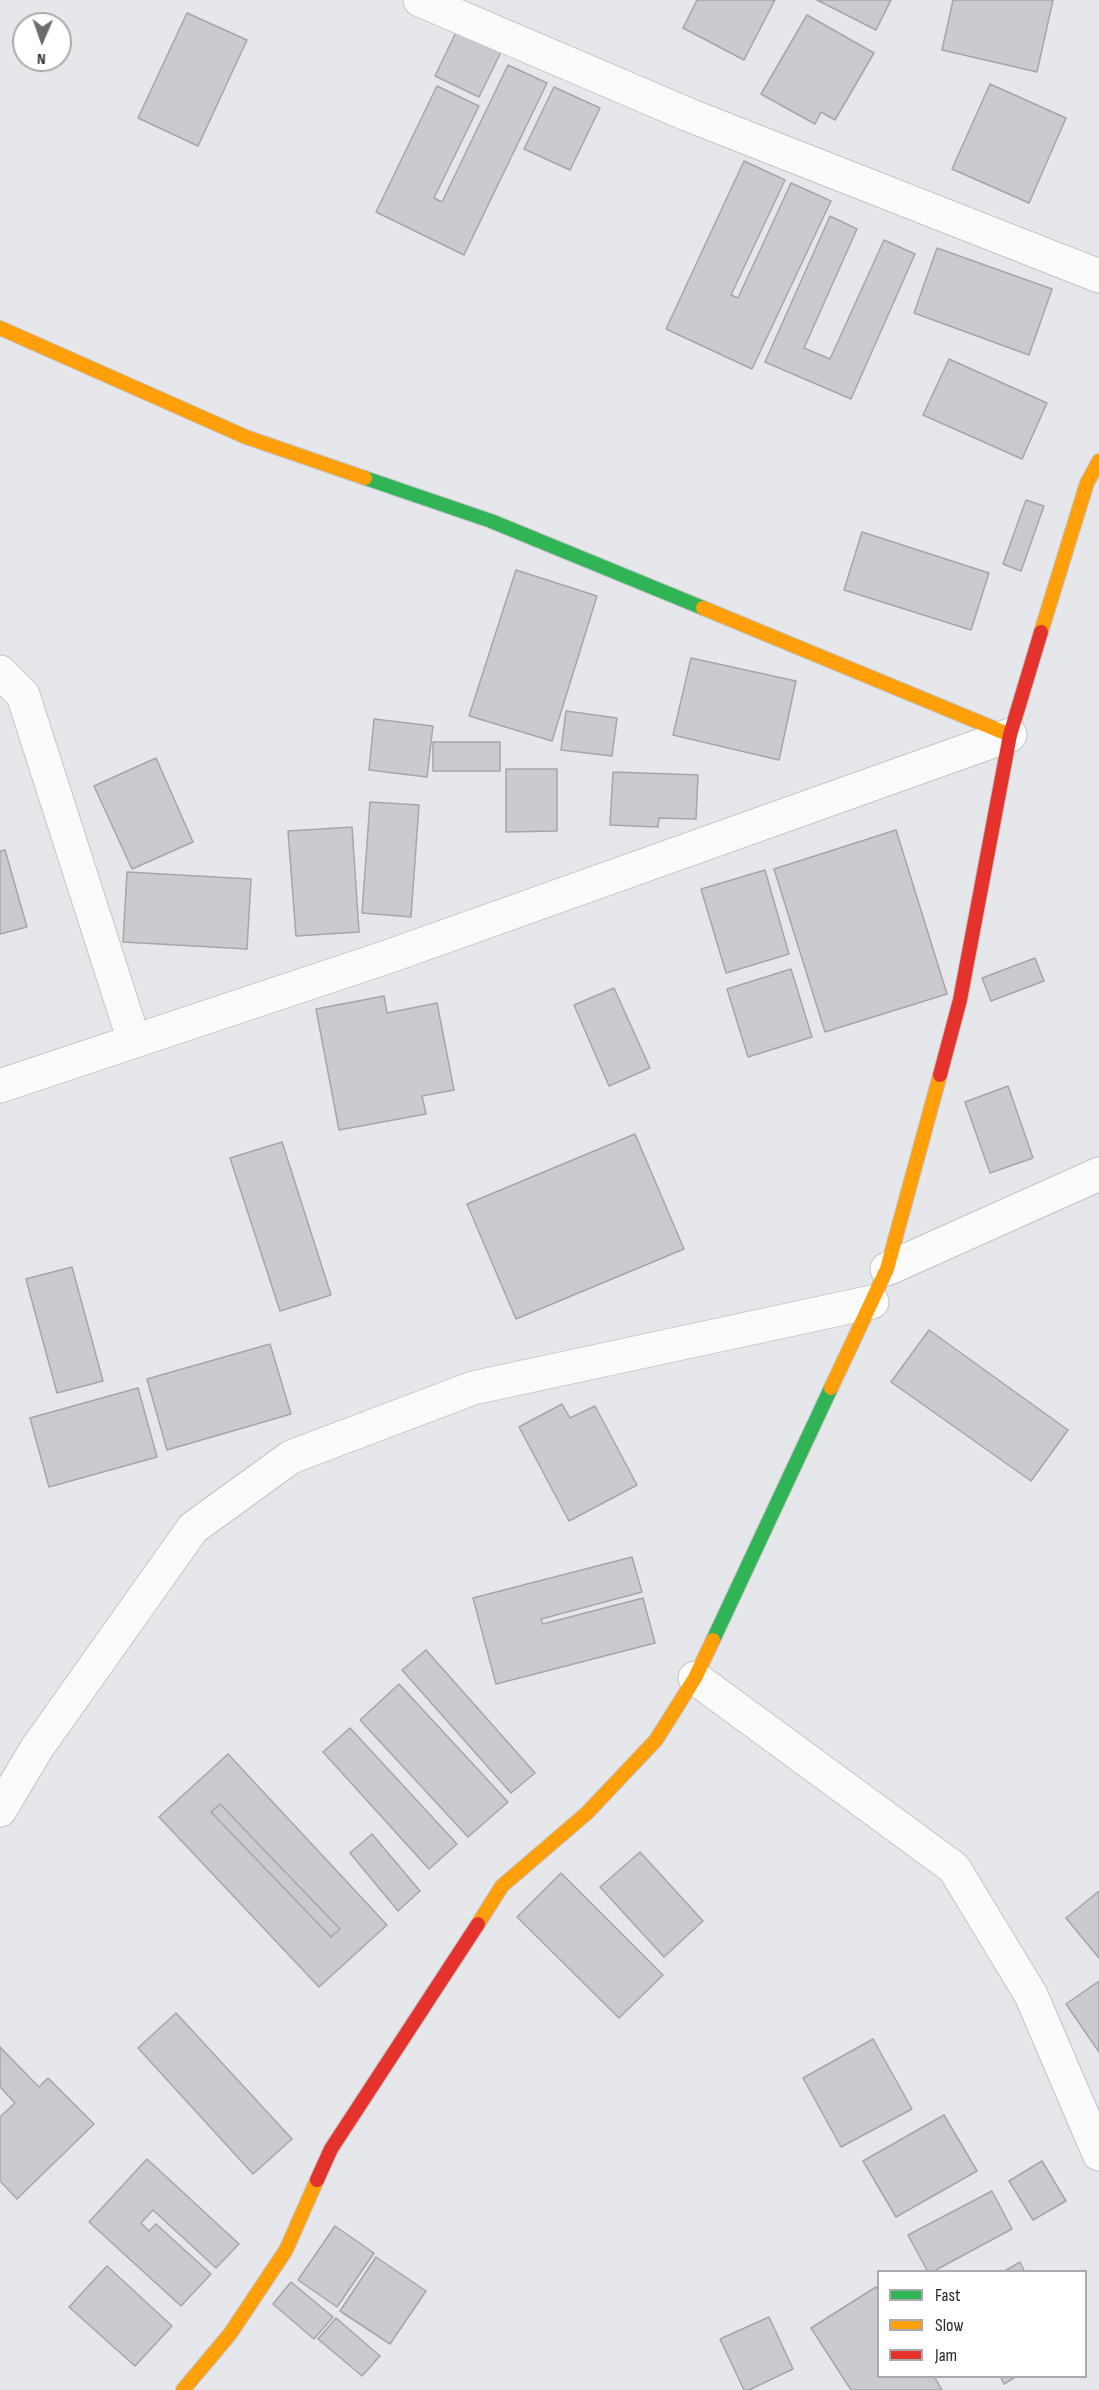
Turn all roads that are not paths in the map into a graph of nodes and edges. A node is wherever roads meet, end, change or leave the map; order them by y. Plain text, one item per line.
1 (420, 0) edge
2 (1099, 276) edge
3 (0, 328) edge
4 (1099, 460) edge
5 (0, 672) edge
6 (1010, 735) junction
7 (134, 1041) junction
8 (0, 1086) edge
9 (1099, 1174) edge
10 (887, 1269) junction
11 (872, 1302) junction
12 (695, 1678) junction
13 (0, 1810) edge
14 (1099, 2154) edge
15 (183, 2390) edge

1 - 2 street
3 - 6 street
4 - 6 street
5 - 7 street
6 - 7 street
6 - 10 street
7 - 8 street
9 - 10 street
10 - 11 street
11 - 12 street
11 - 13 street
12 - 14 street
12 - 15 street

